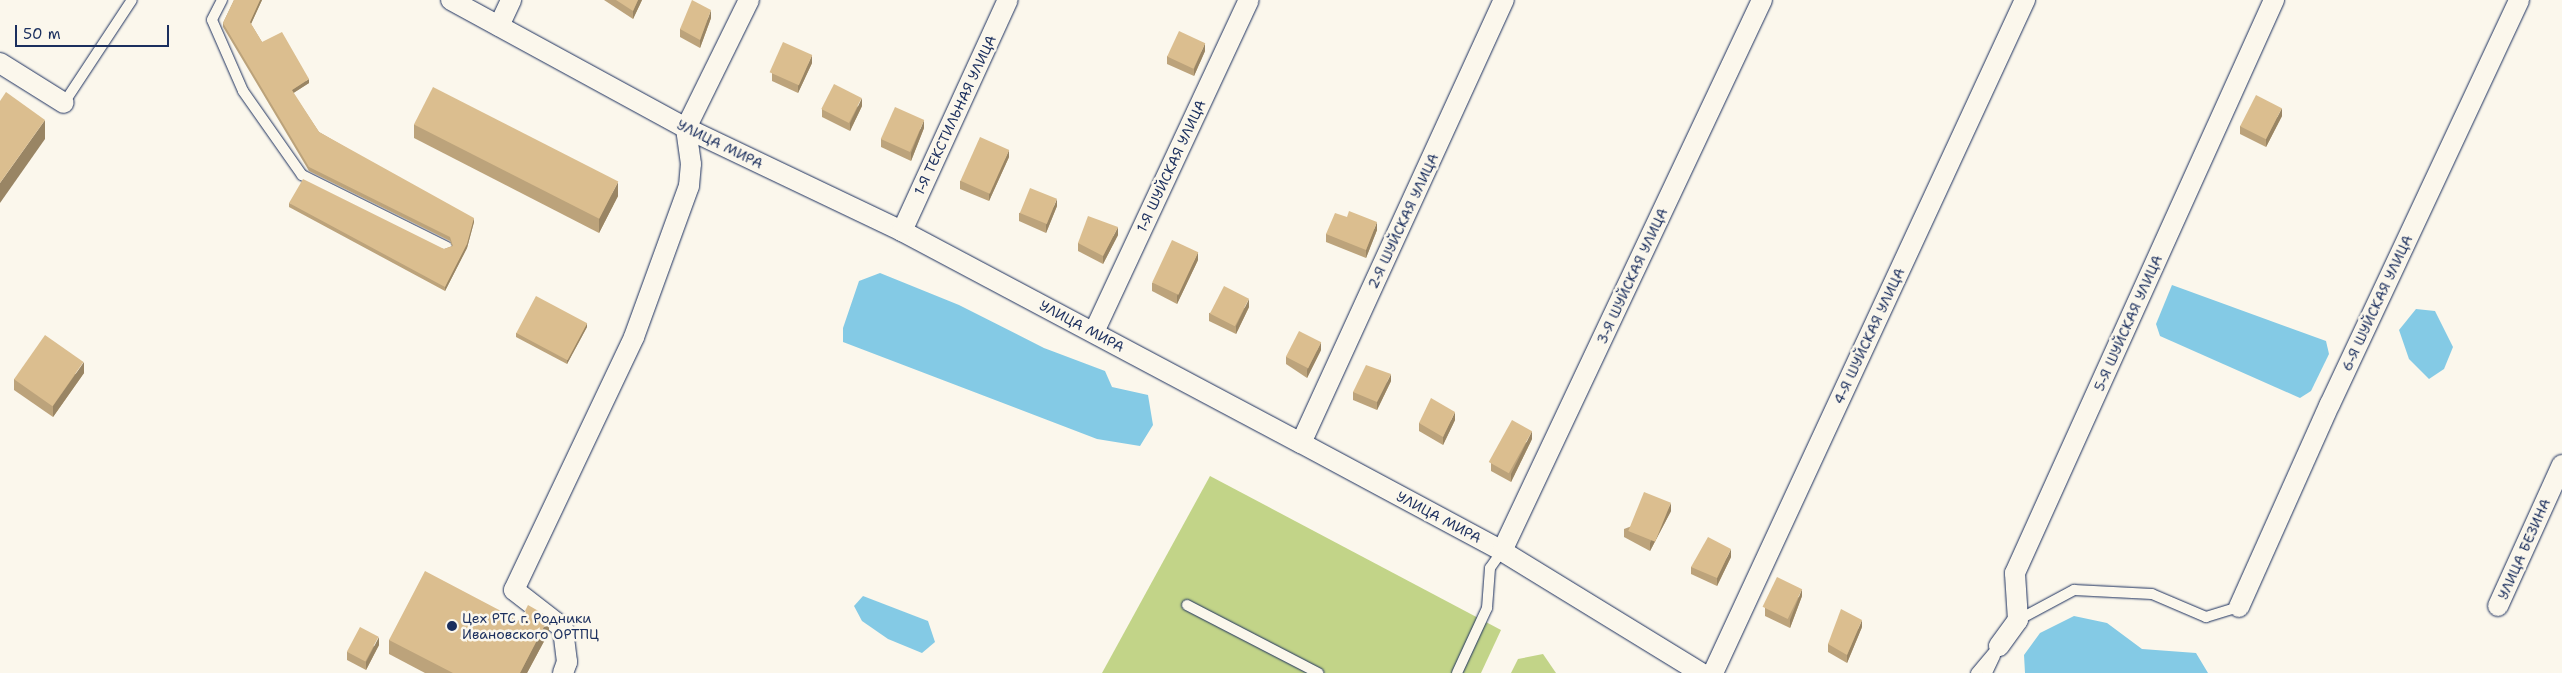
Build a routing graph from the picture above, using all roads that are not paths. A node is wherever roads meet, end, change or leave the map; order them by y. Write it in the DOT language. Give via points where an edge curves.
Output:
graph roads {
  1 [pos="132,0"];
  2 [pos="222,0"];
  3 [pos="451,0"];
  4 [pos="511,0"];
  5 [pos="749,0"];
  6 [pos="1008,0"];
  7 [pos="1249,0"];
  8 [pos="1504,0"];
  9 [pos="1762,0"];
  10 [pos="2025,0"];
  11 [pos="2274,0"];
  12 [pos="2519,0"];
  13 [pos="499,26"];
  14 [pos="0,63"];
  15 [pos="64,103"];
  16 [pos="686,128"];
  17 [pos="902,231"];
  18 [pos="446,247"];
  19 [pos="1094,332"];
  20 [pos="1301,443"];
  21 [pos="2562,464"];
  22 [pos="1502,551"];
  23 [pos="1187,605"];
  24 [pos="2498,606"];
  25 [pos="2240,607"];
  26 [pos="2018,620"];
  27 [pos="1999,646"];
  28 [pos="563,673"];
  29 [pos="1318,673"];
  30 [pos="1457,673"];
  31 [pos="1701,673"];
  32 [pos="1713,673"];
  33 [pos="1976,673"];
  34 [pos="1987,673"];
  1 -- 15 [label="lane"];
  2 -- 18 [label="lane" via="212,20 243,91 302,175"];
  3 -- 13 [label="street, УЛИЦА МИРА"];
  4 -- 13 [label="street"];
  5 -- 16 [label="street"];
  6 -- 17 [label="street, 1-Я ТЕКСТИЛЬНАЯ УЛИЦА"];
  7 -- 19 [label="street, 1-Я ШУЙСКАЯ УЛИЦА"];
  8 -- 20 [label="street, 2-Я ШУЙСКАЯ УЛИЦА"];
  9 -- 22 [label="street, 3-Я ШУЙСКАЯ УЛИЦА"];
  10 -- 32 [label="street, 4-Я ШУЙСКАЯ УЛИЦА"];
  11 -- 26 [label="street, 5-Я ШУЙСКАЯ УЛИЦА" via="2015,573"];
  12 -- 25 [label="street, 6-Я ШУЙСКАЯ УЛИЦА" via="2330,404"];
  13 -- 16 [label="street, УЛИЦА МИРА"];
  14 -- 15 [label="street"];
  16 -- 17 [label="street, УЛИЦА МИРА"];
  16 -- 28 [label="street" via="691,164 689,186 634,337 514,590 563,628 567,662"];
  17 -- 19 [label="street, УЛИЦА МИРА"];
  19 -- 20 [label="street, УЛИЦА МИРА"];
  20 -- 22 [label="street, УЛИЦА МИРА"];
  21 -- 24 [label="street, УЛИЦА БЕЗИНА"];
  22 -- 30 [label="lane" via="1490,568 1487,608"];
  22 -- 31 [label="street, УЛИЦА МИРА"];
  23 -- 29 [label="lane"];
  25 -- 26 [label="lane" via="2206,617 2152,594 2074,590"];
  26 -- 27 [label="street"];
  27 -- 33 [label="lane"];
  27 -- 34 [label="lane"];
}
